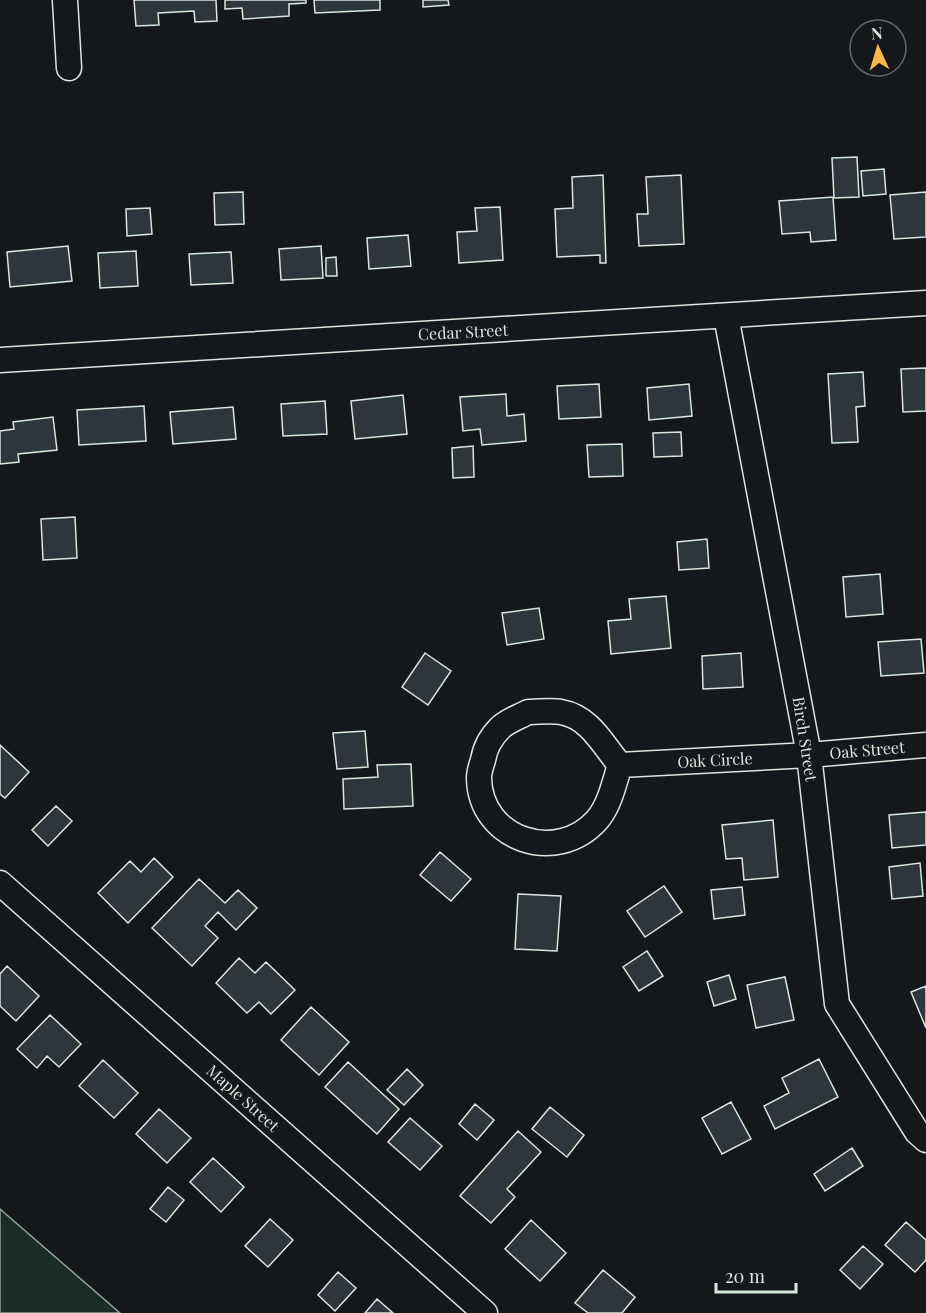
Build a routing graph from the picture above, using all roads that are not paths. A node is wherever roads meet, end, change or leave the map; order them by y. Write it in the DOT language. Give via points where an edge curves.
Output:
graph roads {
  1 [pos="65,0"];
  2 [pos="69,68"];
  3 [pos="926,303"];
  4 [pos="726,316"];
  5 [pos="0,360"];
  6 [pos="926,745"];
  7 [pos="809,755"];
  8 [pos="620,765"];
  9 [pos="0,883"];
  10 [pos="926,1140"];
  11 [pos="485,1313"];
  1 -- 2 [label="street"];
  3 -- 4 [label="street, Cedar Street"];
  4 -- 5 [label="street, Cedar Street"];
  4 -- 7 [label="street, Birch Street"];
  6 -- 7 [label="street, Oak Street"];
  7 -- 8 [label="street, Oak Circle"];
  7 -- 10 [label="street, Birch Street" via="837,1004"];
  8 -- 8 [label="street" via="598,734 580,719 562,712 528,712 495,734 486,747 478,777 490,814 506,831 518,838 554,843 580,834 598,819 608,803"];
  9 -- 11 [label="street, Maple Street"];
}
